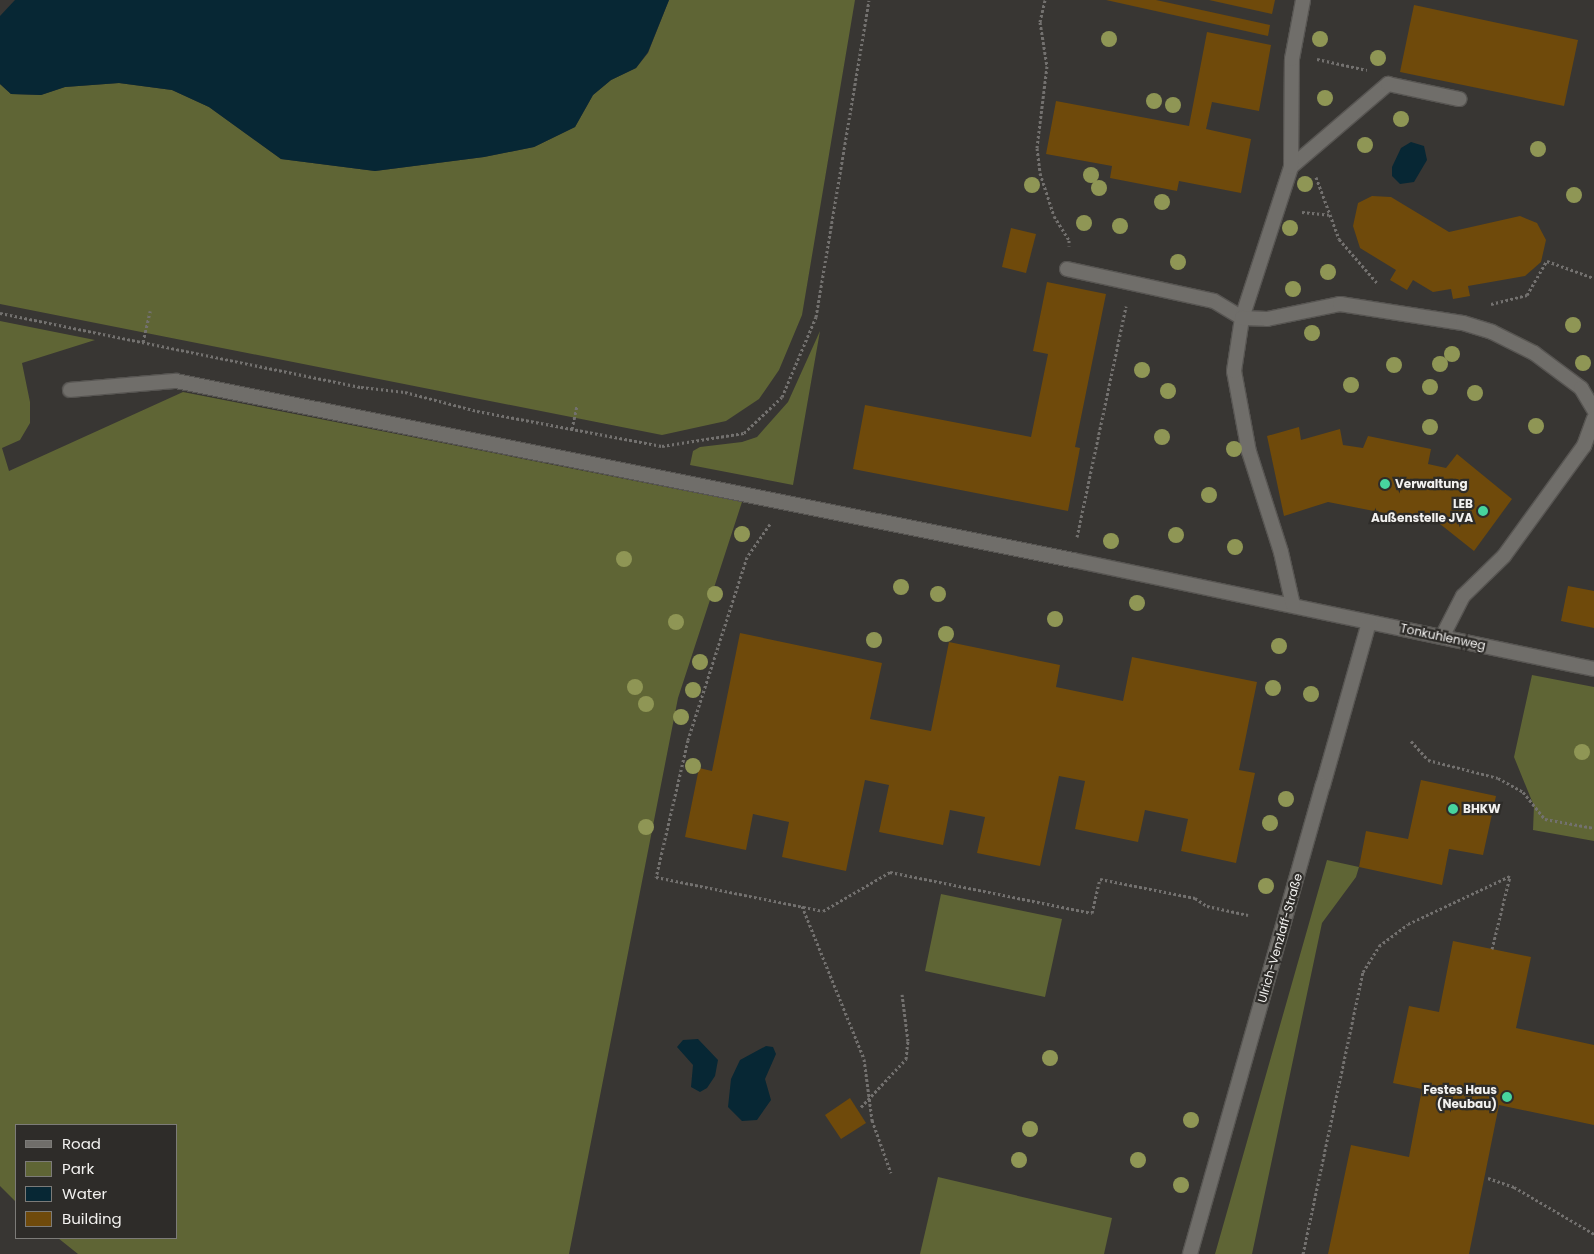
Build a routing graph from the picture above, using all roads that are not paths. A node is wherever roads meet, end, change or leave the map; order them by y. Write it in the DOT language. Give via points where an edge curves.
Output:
graph roads {
  1 [pos="1303,0"];
  2 [pos="1459,99"];
  3 [pos="1291,167"];
  4 [pos="1067,269"];
  5 [pos="1242,318"];
  6 [pos="70,390"];
  7 [pos="1594,410"];
  8 [pos="1594,419"];
  9 [pos="1594,424"];
  10 [pos="1292,605"];
  11 [pos="1369,622"];
  12 [pos="1442,637"];
  13 [pos="1594,670"];
  14 [pos="1190,1254"];
  1 -- 3 [label="street" via="1293,54"];
  2 -- 3 [label="street" via="1388,84"];
  3 -- 5 [label="street"];
  4 -- 5 [label="street" via="1214,301"];
  5 -- 7 [label="street" via="1267,319 1340,304 1463,323 1515,343 1570,379 1581,388"];
  5 -- 10 [label="street" via="1234,371 1249,452 1281,552"];
  6 -- 10 [label="street, Tonkuhlenweg" via="176,380"];
  8 -- 9 [label="street"];
  9 -- 12 [label="street" via="1584,446 1504,556 1462,596"];
  10 -- 11 [label="street, Tonkuhlenweg"];
  11 -- 12 [label="street, Tonkuhlenweg"];
  11 -- 14 [label="street, Ulrich-Venzlaff-Straße"];
  12 -- 13 [label="street, Tonkuhlenweg"];
}
